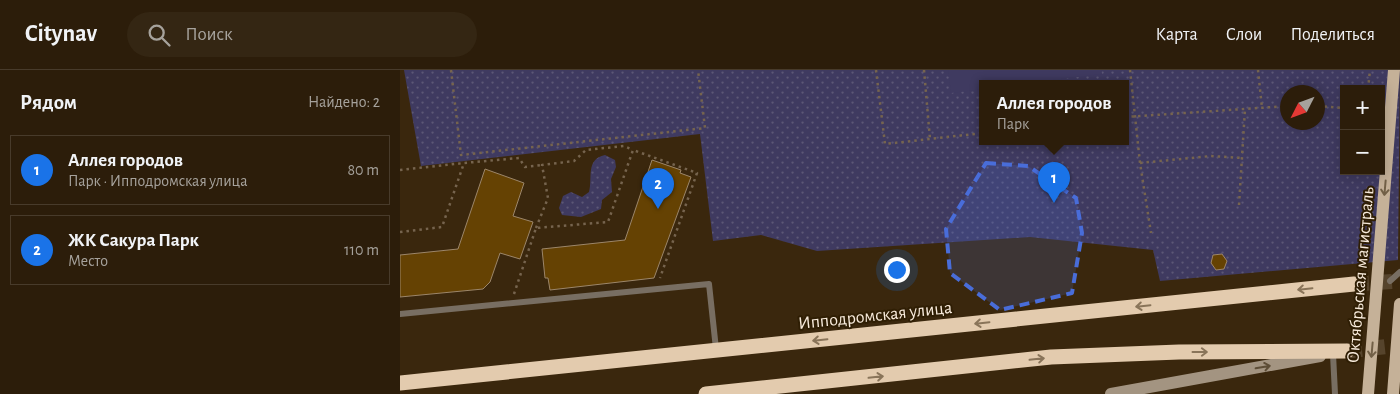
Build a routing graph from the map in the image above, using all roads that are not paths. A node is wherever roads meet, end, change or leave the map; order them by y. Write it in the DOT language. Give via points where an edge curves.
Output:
graph roads {
  1 [pos="1394,70"];
  2 [pos="1400,272"];
  3 [pos="1390,281"];
  4 [pos="1354,284"];
  5 [pos="1400,304"];
  6 [pos="400,314"];
  7 [pos="716,351"];
  8 [pos="1340,353"];
  9 [pos="400,384"];
  10 [pos="706,394"];
  11 [pos="1111,394"];
  12 [pos="1335,394"];
  13 [pos="1368,394"];
  14 [pos="1393,394"];
  1 -- 13 [label="main road, Октябрьская магистраль, one-way, bridge"];
  2 -- 3 [label="lane"];
  4 -- 7 [label="highway, Ипподромская улица, one-way"];
  5 -- 14 [label="main road, bridge"];
  6 -- 7 [label="lane" via="709,284"];
  7 -- 9 [label="highway, Ипподромская улица"];
  10 -- 8 [label="highway, one-way" via="1051,357 1179,352"];
  11 -- 8 [label="street, one-way"];
  8 -- 12 [label="lane"];
}
